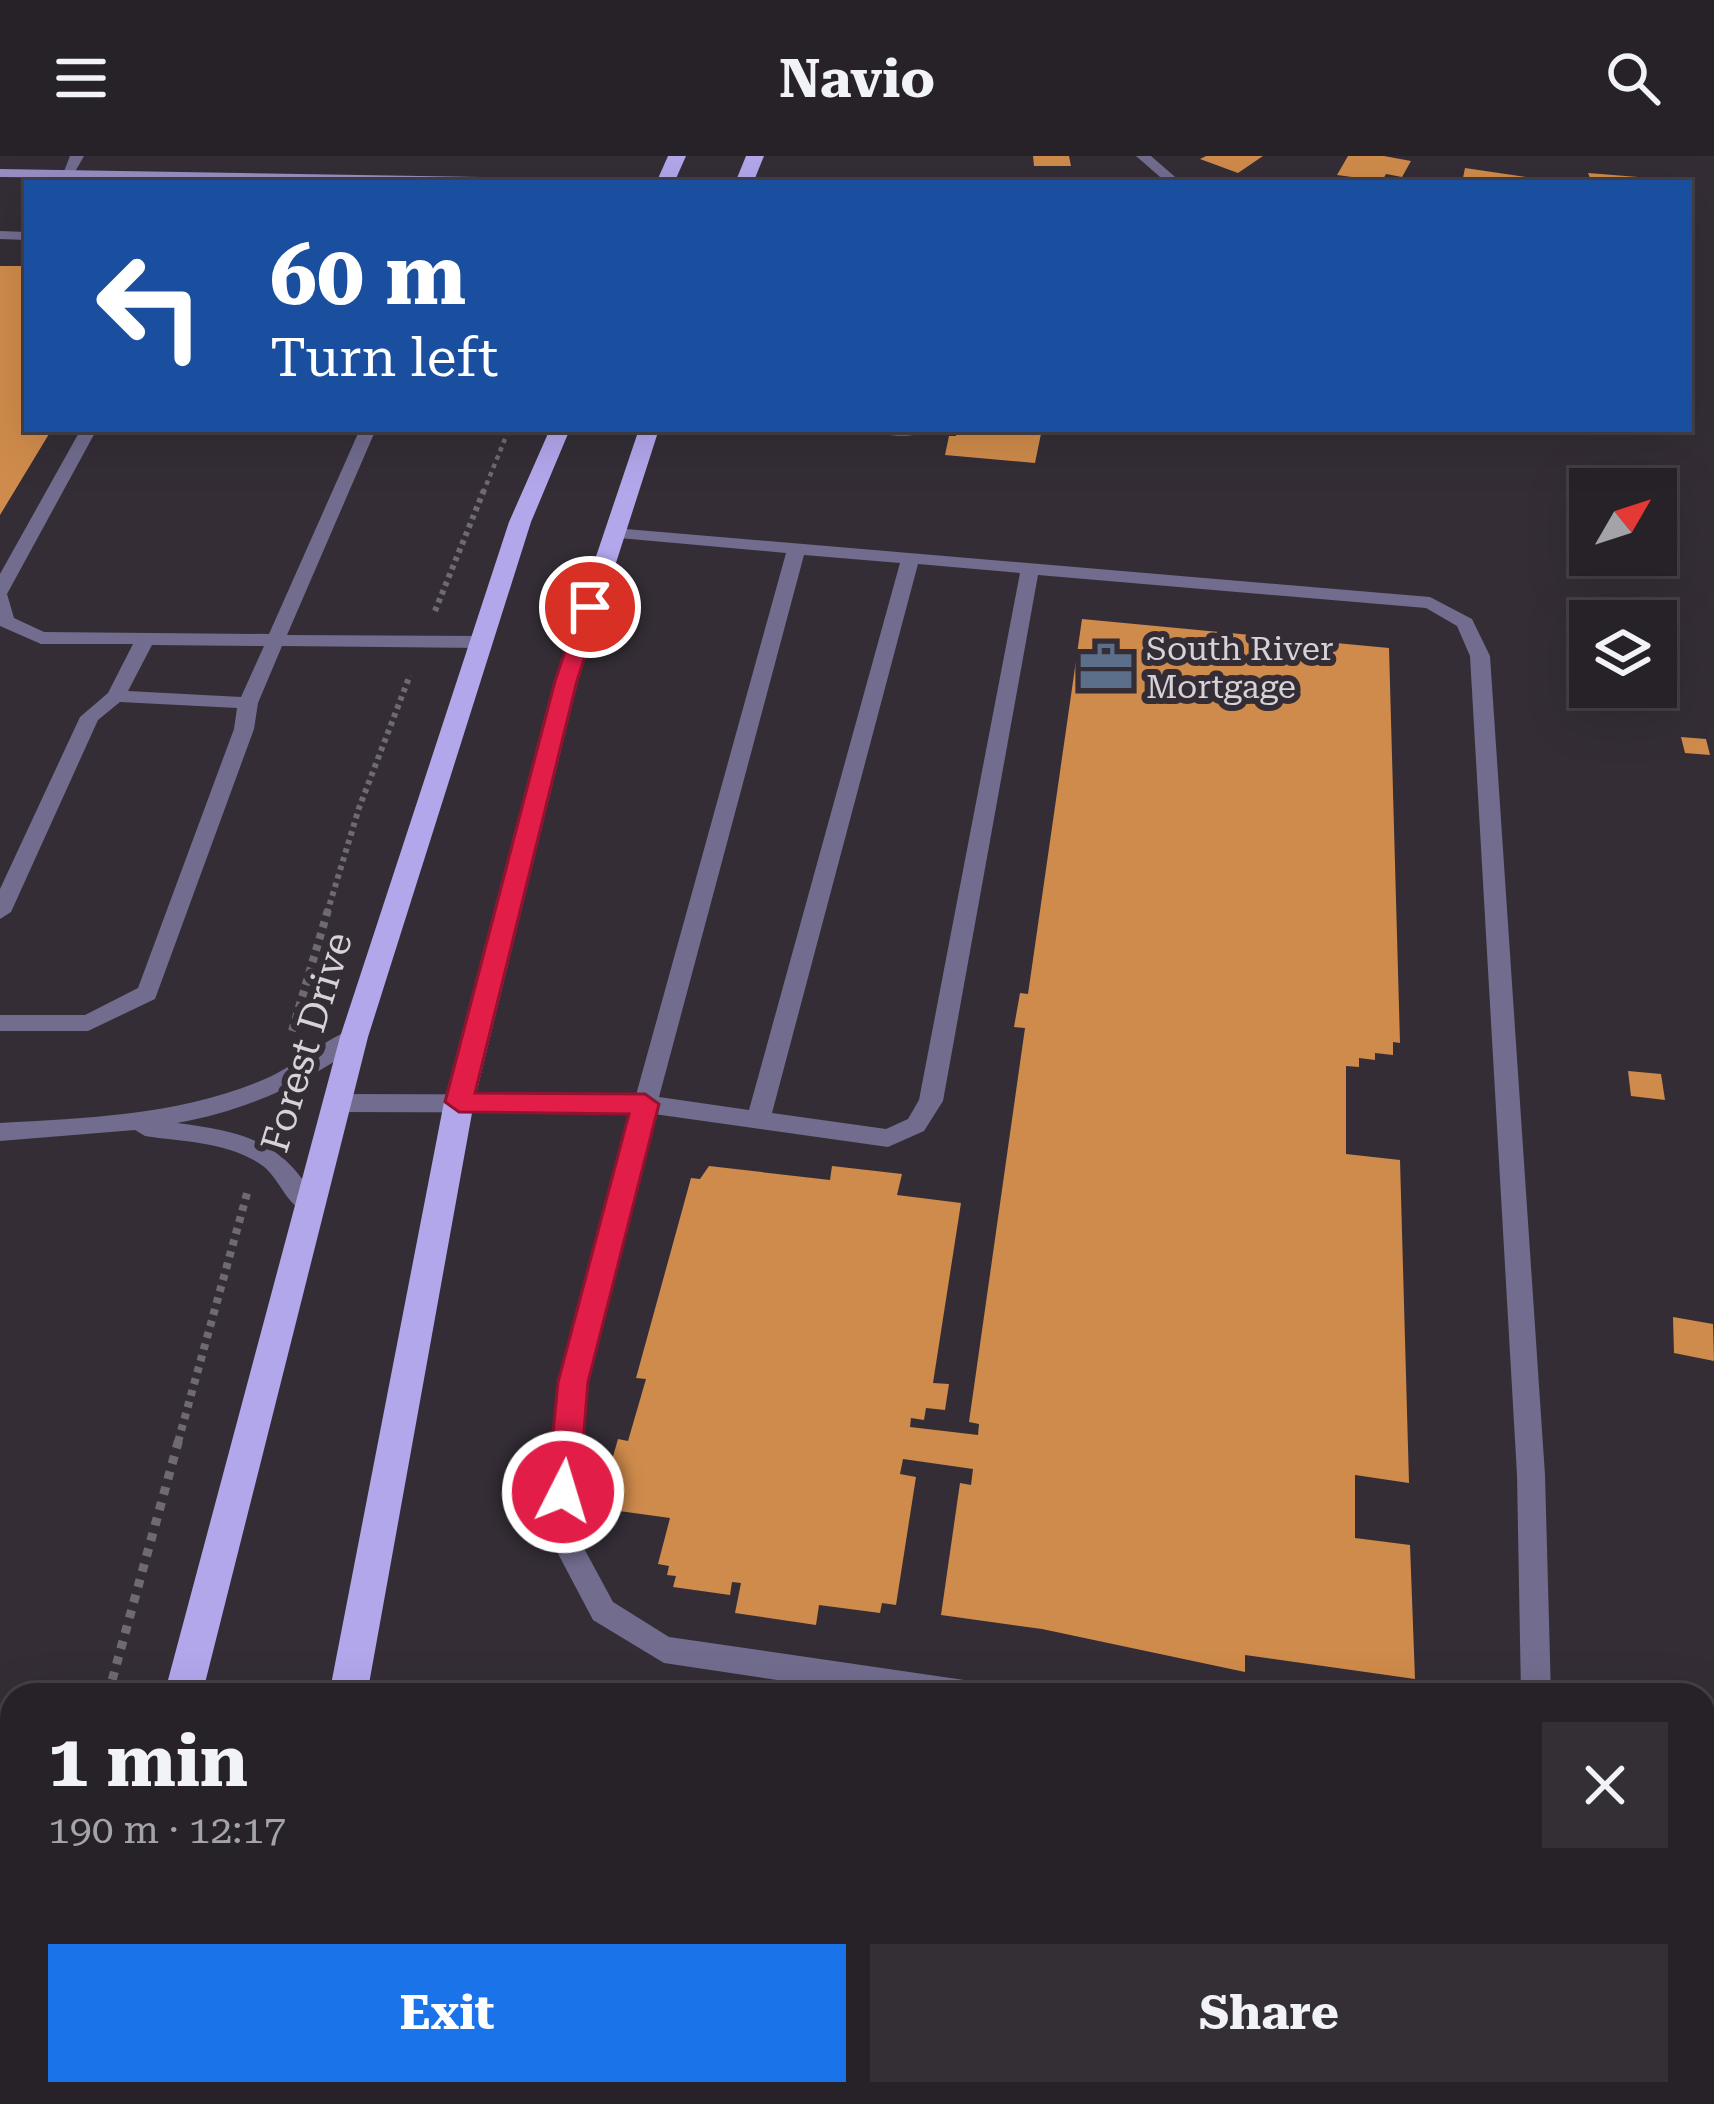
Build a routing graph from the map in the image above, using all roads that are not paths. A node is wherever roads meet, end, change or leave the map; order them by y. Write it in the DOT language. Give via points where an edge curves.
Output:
graph roads {
  1 [pos="77,156"];
  2 [pos="1143,156"];
  3 [pos="0,173"];
  4 [pos="66,176"];
  5 [pos="201,180"];
  6 [pos="1171,180"];
  7 [pos="87,432"];
  8 [pos="367,432"];
  9 [pos="559,432"];
  10 [pos="648,432"];
  11 [pos="614,533"];
  12 [pos="796,547"];
  13 [pos="911,557"];
  14 [pos="1030,567"];
  15 [pos="0,594"];
  16 [pos="145,639"];
  17 [pos="274,640"];
  18 [pos="482,642"];
  19 [pos="116,696"];
  20 [pos="248,703"];
  21 [pos="0,912"];
  22 [pos="0,1023"];
  23 [pos="354,1036"];
  24 [pos="459,1102"];
  25 [pos="335,1103"];
  26 [pos="645,1104"];
  27 [pos="758,1120"];
  28 [pos="136,1126"];
  29 [pos="0,1132"];
  30 [pos="306,1204"];
  31 [pos="186,1683"];
  32 [pos="350,1683"];
  33 [pos="888,1683"];
  34 [pos="1536,1683"];
  1 -- 4 [label="street"];
  2 -- 6 [label="street"];
  3 -- 4 [label="street"];
  4 -- 5 [label="street"];
  7 -- 15 [label="street"];
  8 -- 17 [label="street"];
  9 -- 18 [label="main road, Forest Drive"];
  10 -- 11 [label="main road"];
  11 -- 12 [label="street"];
  11 -- 24 [label="main road" via="566,681"];
  12 -- 13 [label="street"];
  12 -- 26 [label="street"];
  13 -- 14 [label="street"];
  13 -- 27 [label="street"];
  14 -- 27 [label="street" via="931,1101 916,1125 888,1138"];
  14 -- 34 [label="street" via="1430,603 1466,623 1480,656 1531,1475"];
  15 -- 16 [label="street" via="5,621 41,638"];
  16 -- 17 [label="street"];
  16 -- 19 [label="street"];
  17 -- 18 [label="street"];
  17 -- 20 [label="street"];
  18 -- 23 [label="main road, Forest Drive"];
  19 -- 20 [label="street"];
  19 -- 21 [label="street" via="90,717"];
  20 -- 22 [label="street" via="147,992 88,1023"];
  23 -- 25 [label="main road, Forest Drive"];
  23 -- 28 [label="street" via="316,1068 275,1087"];
  24 -- 25 [label="street"];
  24 -- 26 [label="street"];
  24 -- 32 [label="main road"];
  25 -- 30 [label="main road, Forest Drive"];
  26 -- 27 [label="street"];
  26 -- 33 [label="street" via="573,1382 560,1529 603,1611 664,1650"];
  28 -- 29 [label="street"];
  28 -- 30 [label="street" via="259,1148 291,1171"];
  30 -- 31 [label="main road, Forest Drive"];
}
